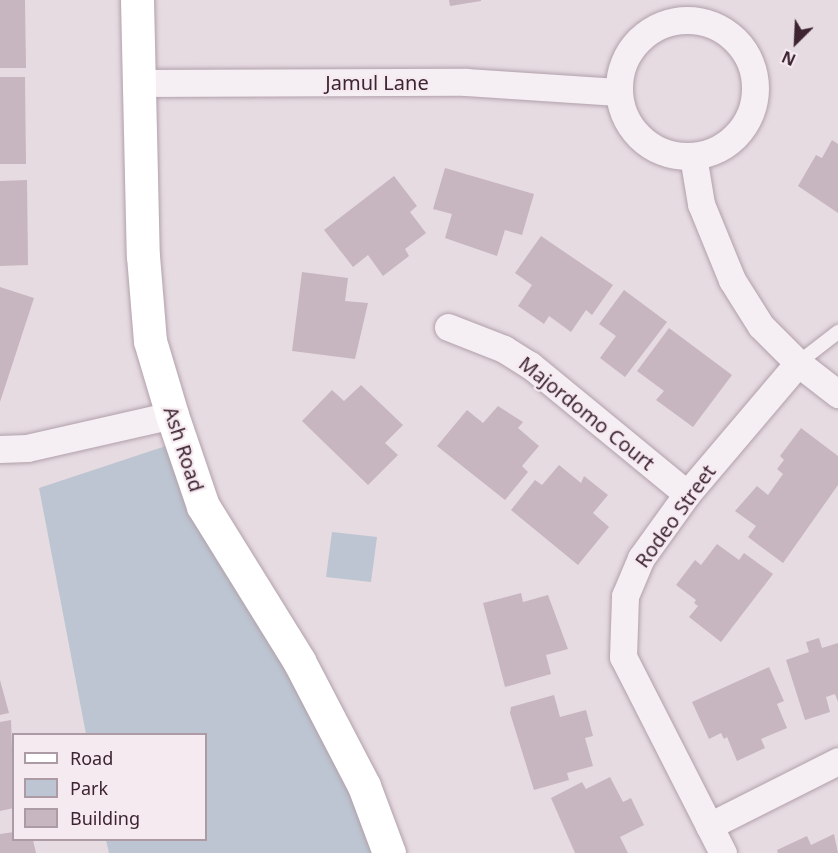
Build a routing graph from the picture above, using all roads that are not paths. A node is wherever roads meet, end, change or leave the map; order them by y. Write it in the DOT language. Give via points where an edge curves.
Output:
graph roads {
  1 [pos="137,0"];
  2 [pos="696,10"];
  3 [pos="136,83"];
  4 [pos="618,92"];
  5 [pos="693,156"];
  6 [pos="448,327"];
  7 [pos="838,332"];
  8 [pos="798,363"];
  9 [pos="838,394"];
  10 [pos="172,415"];
  11 [pos="0,449"];
  12 [pos="687,494"];
  13 [pos="838,761"];
  14 [pos="709,826"];
  15 [pos="389,853"];
  16 [pos="723,853"];
  1 -- 3 [label="main road, Ash Road"];
  2 -- 4 [label="street" via="648,31 631,47 620,69"];
  2 -- 5 [label="street" via="734,38 747,56 754,88 747,120 734,138 715,150"];
  3 -- 4 [label="street, Jamul Lane" via="466,82"];
  3 -- 10 [label="main road, Ash Road" via="150,341"];
  4 -- 5 [label="street" via="623,114 635,132 652,146 672,154"];
  5 -- 8 [label="street" via="701,204 732,280 760,326"];
  6 -- 12 [label="street, Majordomo Court" via="504,349 531,365"];
  7 -- 8 [label="lane"];
  8 -- 9 [label="street"];
  8 -- 12 [label="street, Rodeo Street"];
  10 -- 11 [label="street" via="27,448"];
  10 -- 15 [label="main road, Ash Road" via="202,506 299,661 364,786"];
  12 -- 14 [label="street, Rodeo Street" via="641,558 625,596 623,657"];
  13 -- 14 [label="street"];
  14 -- 16 [label="street, Rodeo Street"];
}
